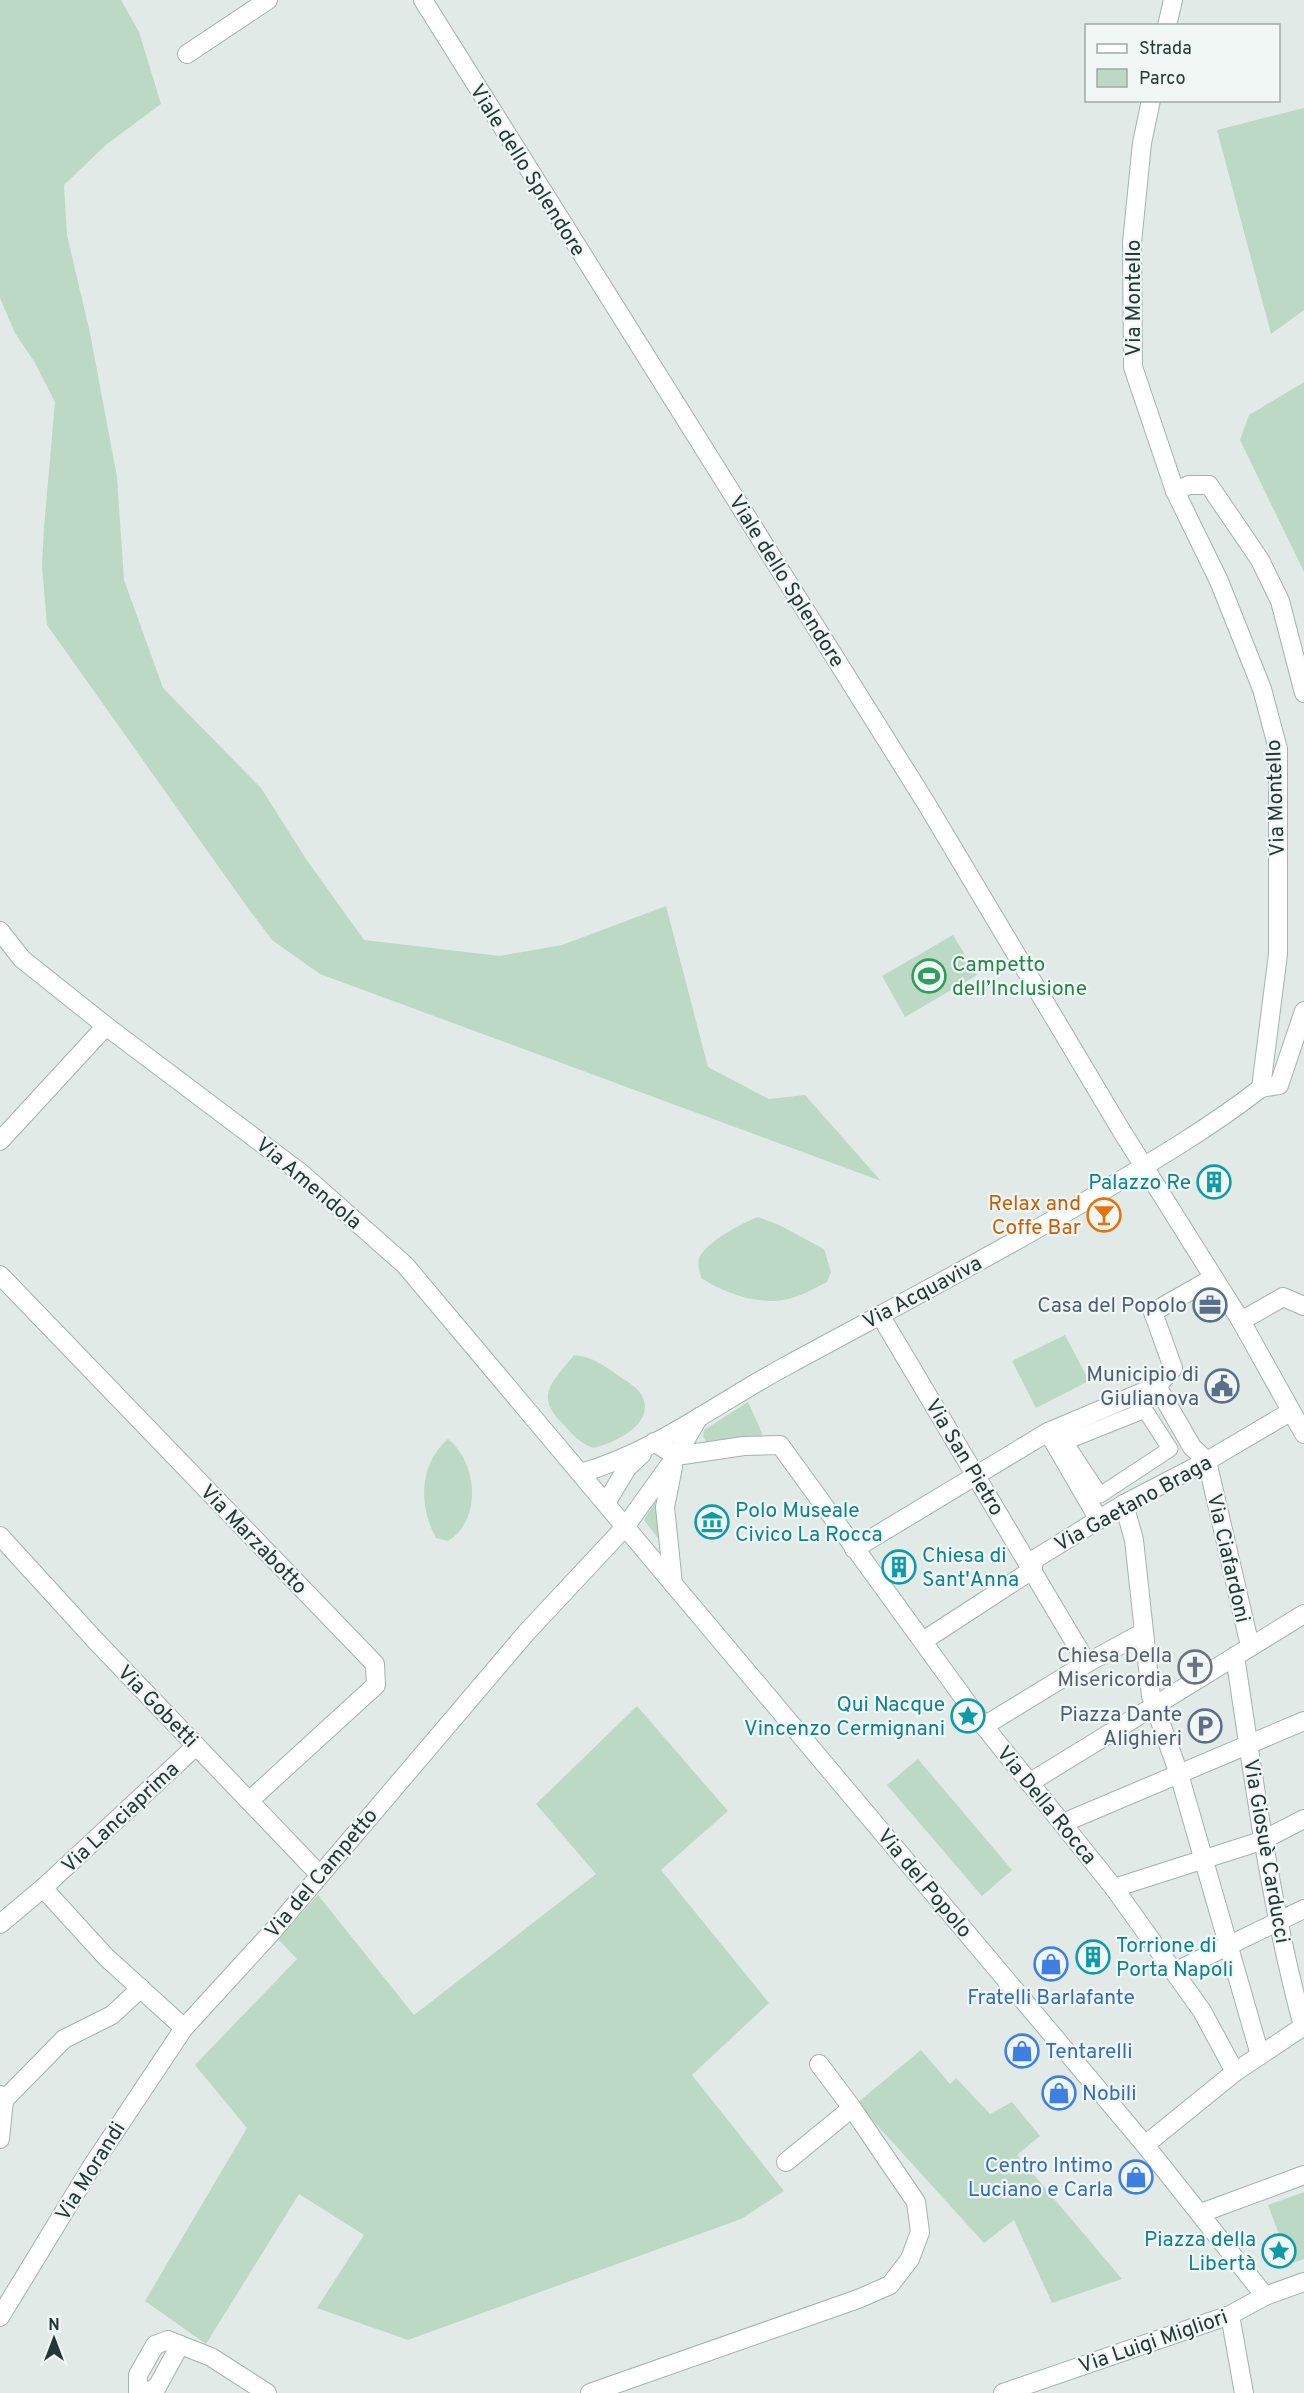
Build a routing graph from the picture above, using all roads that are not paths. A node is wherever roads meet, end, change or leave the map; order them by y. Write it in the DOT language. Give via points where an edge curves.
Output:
graph roads {
  1 [pos="268,0"];
  2 [pos="423,0"];
  3 [pos="1173,0"];
  4 [pos="1167,24"];
  5 [pos="188,54"];
  6 [pos="1151,102"];
  7 [pos="1175,490"];
  8 [pos="1304,693"];
  9 [pos="0,931"];
  10 [pos="1304,1011"];
  11 [pos="106,1026"];
  12 [pos="1260,1088"];
  13 [pos="0,1141"];
  14 [pos="1144,1167"];
  15 [pos="0,1275"];
  16 [pos="1213,1278"];
  17 [pos="1304,1306"];
  18 [pos="880,1315"];
  19 [pos="1240,1321"];
  20 [pos="1157,1386"];
  21 [pos="1290,1412"];
  22 [pos="699,1415"];
  23 [pos="1047,1432"];
  24 [pos="1304,1434"];
  25 [pos="654,1442"];
  26 [pos="1065,1442"];
  27 [pos="676,1456"];
  28 [pos="1207,1461"];
  29 [pos="581,1473"];
  30 [pos="976,1475"];
  31 [pos="606,1503"];
  32 [pos="1124,1504"];
  33 [pos="1100,1520"];
  34 [pos="626,1527"];
  35 [pos="0,1536"];
  36 [pos="854,1549"];
  37 [pos="1032,1570"];
  38 [pos="674,1584"];
  39 [pos="1303,1618"];
  40 [pos="1144,1632"];
  41 [pos="923,1641"];
  42 [pos="1243,1651"];
  43 [pos="1087,1663"];
  44 [pos="1155,1706"];
  45 [pos="1304,1721"];
  46 [pos="984,1726"];
  47 [pos="1248,1745"];
  48 [pos="196,1746"];
  49 [pos="1179,1774"];
  50 [pos="1029,1783"];
  51 [pos="249,1801"];
  52 [pos="1304,1819"];
  53 [pos="1063,1823"];
  54 [pos="1261,1841"];
  55 [pos="1203,1860"];
  56 [pos="319,1874"];
  57 [pos="43,1888"];
  58 [pos="1114,1888"];
  59 [pos="1304,1909"];
  60 [pos="1279,1923"];
  61 [pos="0,1924"];
  62 [pos="1227,1948"];
  63 [pos="1174,1972"];
  64 [pos="141,1988"];
  65 [pos="1304,2026"];
  66 [pos="184,2028"];
  67 [pos="1260,2055"];
  68 [pos="819,2064"];
  69 [pos="1235,2072"];
  70 [pos="2,2098"];
  71 [pos="852,2108"];
  72 [pos="0,2139"];
  73 [pos="1145,2145"];
  74 [pos="786,2162"];
  75 [pos="1304,2175"];
  76 [pos="1201,2213"];
  77 [pos="1304,2282"];
  78 [pos="1265,2296"];
  79 [pos="1230,2315"];
  80 [pos="0,2317"];
  81 [pos="180,2345"];
  82 [pos="138,2393"];
  83 [pos="145,2393"];
  84 [pos="267,2393"];
  85 [pos="590,2393"];
  86 [pos="1003,2393"];
  87 [pos="1244,2393"];
  1 -- 5 [label="street"];
  2 -- 14 [label="street, Viale dello Splendore" via="920,793"];
  3 -- 4 [label="street"];
  6 -- 7 [label="street, Via Montello" via="1142,143 1132,243 1133,367"];
  7 -- 8 [label="street" via="1209,485 1260,560 1281,601"];
  7 -- 12 [label="street, Via Montello" via="1219,581 1262,688 1278,749 1278,954"];
  9 -- 11 [label="street, Via Amendola" via="22,958"];
  10 -- 12 [label="street" via="1278,1085"];
  11 -- 13 [label="street"];
  11 -- 29 [label="street, Via Amendola" via="301,1173 405,1265"];
  12 -- 14 [label="street"];
  14 -- 16 [label="street, Viale dello Splendore"];
  14 -- 18 [label="street, Via Acquaviva"];
  15 -- 51 [label="street, Via Marzabotto" via="375,1664 376,1685"];
  16 -- 19 [label="street, Viale dello Splendore"];
  16 -- 20 [label="street" via="1154,1311 1173,1368"];
  17 -- 19 [label="street" via="1283,1297"];
  18 -- 22 [label="street, Via Acquaviva"];
  18 -- 30 [label="street, Via San Pietro"];
  19 -- 21 [label="street, Viale dello Splendore"];
  20 -- 23 [label="street"];
  20 -- 28 [label="street, Via Ciafardoni" via="1192,1447"];
  21 -- 24 [label="street, Viale dello Splendore"];
  21 -- 28 [label="street, Via Gaetano Braga"];
  22 -- 25 [label="street, Via Acquaviva"];
  22 -- 27 [label="street"];
  23 -- 30 [label="street"];
  23 -- 33 [label="street"];
  25 -- 27 [label="street"];
  25 -- 29 [label="street, Via Acquaviva" via="604,1467"];
  25 -- 31 [label="street, Via Acquaviva" via="627,1468"];
  26 -- 26 [label="street" via="1100,1495 1170,1449 1145,1410"];
  27 -- 34 [label="street"];
  27 -- 36 [label="street, Via Della Rocca" via="780,1445"];
  27 -- 38 [label="street" via="665,1507"];
  28 -- 32 [label="street, Via Gaetano Braga"];
  28 -- 42 [label="street, Via Ciafardoni"];
  29 -- 31 [label="street, Via del Popolo"];
  30 -- 36 [label="street"];
  30 -- 37 [label="street, Via San Pietro"];
  31 -- 34 [label="street, Via del Popolo"];
  32 -- 33 [label="street, Via Gaetano Braga"];
  32 -- 40 [label="street" via="1134,1540"];
  33 -- 37 [label="street, Via Gaetano Braga" via="1035,1559"];
  34 -- 38 [label="street, Via del Popolo"];
  34 -- 56 [label="street, Via del Campetto" via="526,1633"];
  35 -- 48 [label="street, Via Gobetti"];
  36 -- 41 [label="street, Via Della Rocca"];
  37 -- 41 [label="street, Via Gaetano Braga"];
  37 -- 43 [label="street, Via San Pietro"];
  38 -- 73 [label="street, Via del Popolo"];
  39 -- 42 [label="street"];
  40 -- 43 [label="street"];
  40 -- 44 [label="street"];
  41 -- 46 [label="street, Via Della Rocca"];
  42 -- 44 [label="street"];
  42 -- 47 [label="street"];
  43 -- 46 [label="street"];
  44 -- 49 [label="street"];
  44 -- 50 [label="street"];
  45 -- 47 [label="street"];
  46 -- 50 [label="street, Via Della Rocca"];
  47 -- 49 [label="street"];
  47 -- 54 [label="street, Via Giosuè Carducci"];
  48 -- 51 [label="street, Via Gobetti"];
  48 -- 57 [label="street, Via Lanciaprima"];
  49 -- 53 [label="street"];
  49 -- 55 [label="street"];
  50 -- 53 [label="street, Via Della Rocca"];
  51 -- 56 [label="street, Via Gobetti"];
  52 -- 54 [label="street"];
  53 -- 58 [label="street, Via Della Rocca"];
  54 -- 55 [label="street"];
  54 -- 60 [label="street, Via Giosuè Carducci"];
  55 -- 58 [label="street"];
  55 -- 62 [label="street"];
  56 -- 66 [label="street, Via del Campetto"];
  57 -- 61 [label="street"];
  57 -- 64 [label="street" via="106,1957"];
  58 -- 63 [label="street, Via Della Rocca"];
  59 -- 60 [label="street"];
  60 -- 62 [label="street"];
  60 -- 65 [label="street, Via Giosuè Carducci"];
  62 -- 63 [label="street"];
  62 -- 67 [label="street"];
  63 -- 69 [label="street, Via Della Rocca" via="1202,2011"];
  64 -- 66 [label="street"];
  64 -- 70 [label="street" via="112,2015 64,2039"];
  65 -- 67 [label="street"];
  66 -- 80 [label="street, Via Morandi" via="92,2166"];
  67 -- 69 [label="street"];
  68 -- 71 [label="street"];
  69 -- 73 [label="street"];
  70 -- 72 [label="street"];
  71 -- 74 [label="street"];
  71 -- 85 [label="street" via="916,2202 920,2232 910,2259 890,2285"];
  73 -- 76 [label="street, Via del Popolo"];
  75 -- 76 [label="street"];
  76 -- 78 [label="street, Via del Popolo"];
  77 -- 78 [label="street"];
  78 -- 79 [label="street, Via Luigi Migliori"];
  79 -- 86 [label="street, Via Luigi Migliori"];
  79 -- 87 [label="street"];
  81 -- 82 [label="street" via="168,2340 155,2345 138,2375"];
  81 -- 83 [label="street" via="157,2387"];
  81 -- 84 [label="street" via="211,2357"];
}
